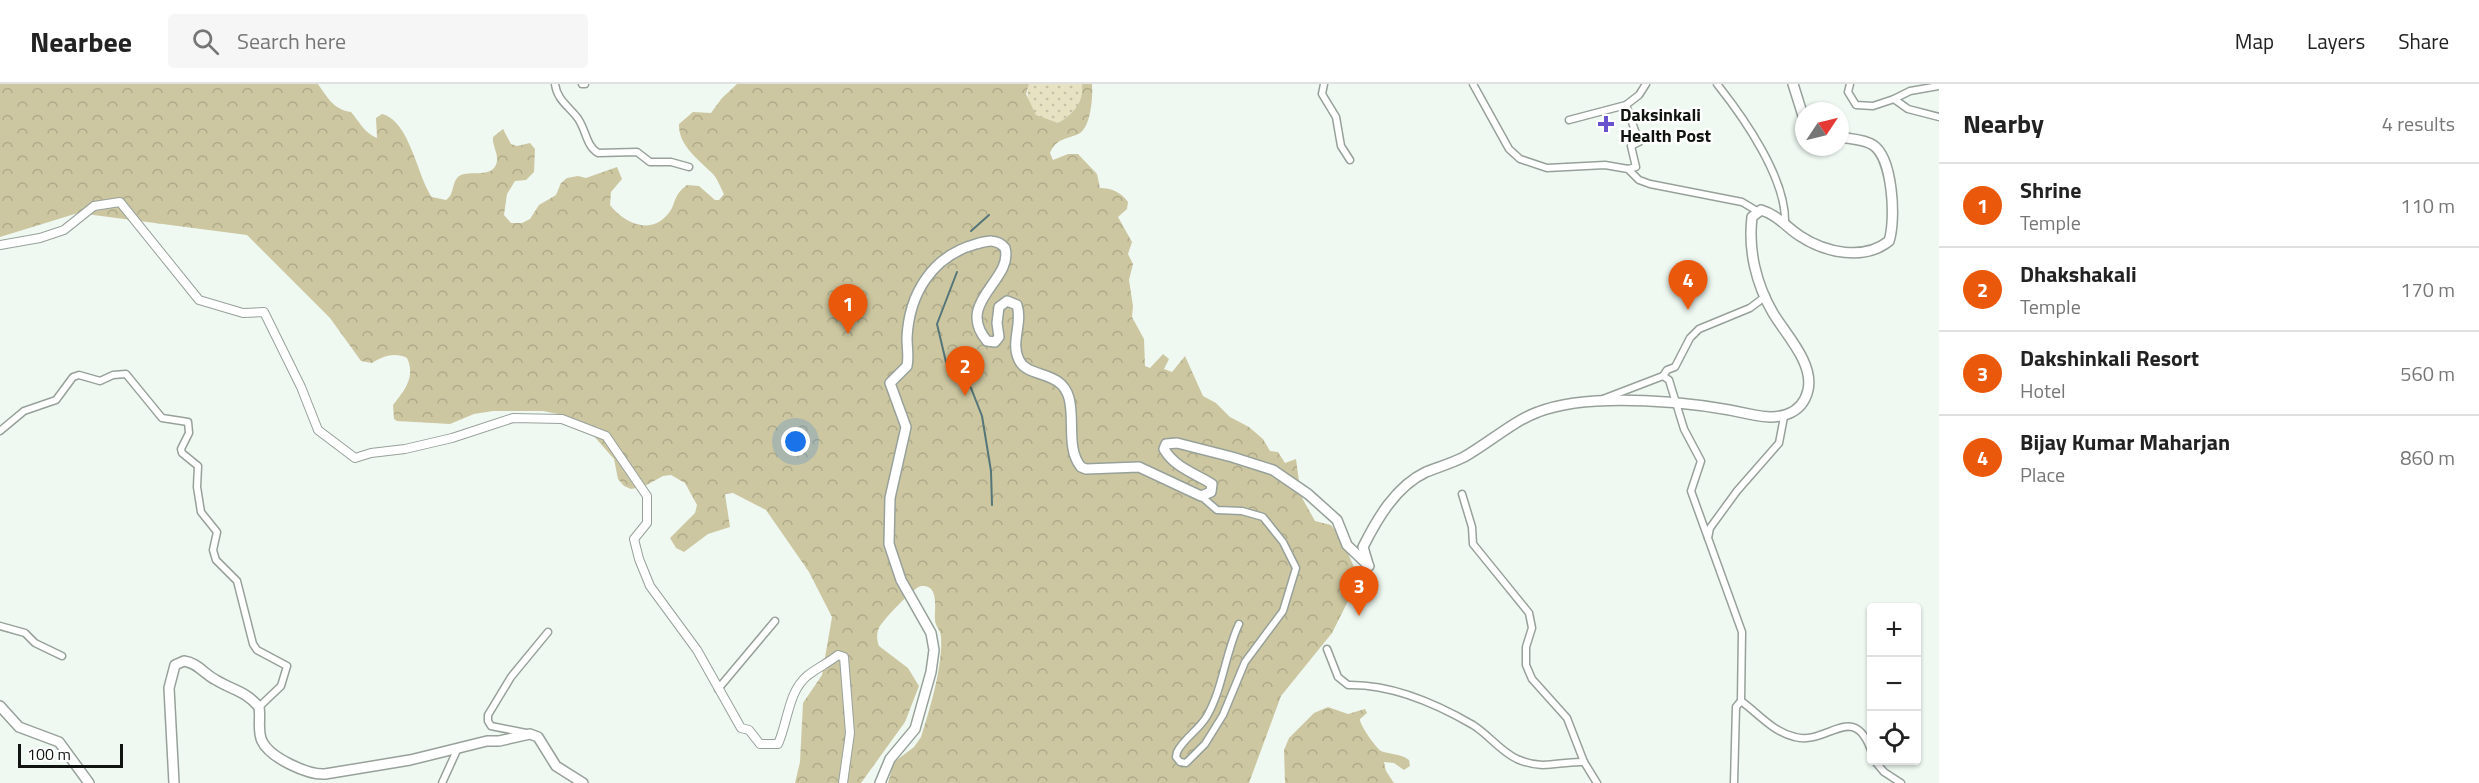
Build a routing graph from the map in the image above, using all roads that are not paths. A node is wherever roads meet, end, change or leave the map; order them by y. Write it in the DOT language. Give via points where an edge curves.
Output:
graph roads {
  1 [pos="555,84"];
  2 [pos="1324,84"];
  3 [pos="1473,84"];
  4 [pos="1646,84"];
  5 [pos="1717,84"];
  6 [pos="1793,84"];
  7 [pos="1850,84"];
  8 [pos="1939,86"];
  9 [pos="1894,99"];
  10 [pos="1799,102"];
  11 [pos="1626,105"];
  12 [pos="1939,117"];
  13 [pos="1569,120"];
  14 [pos="1849,139"];
  15 [pos="1350,160"];
  16 [pos="689,167"];
  17 [pos="1628,169"];
  18 [pos="1757,211"];
  19 [pos="1785,222"];
  20 [pos="0,245"];
  21 [pos="1766,296"];
  22 [pos="1663,375"];
  23 [pos="1596,402"];
  24 [pos="1674,402"];
  25 [pos="1784,417"];
  26 [pos="0,431"];
  27 [pos="1462,494"];
  28 [pos="1201,496"];
  29 [pos="1708,538"];
  30 [pos="775,621"];
  31 [pos="1239,624"];
  32 [pos="0,626"];
  33 [pos="548,633"];
  34 [pos="1327,649"];
  35 [pos="62,656"];
  36 [pos="718,689"];
  37 [pos="1741,701"];
  38 [pos="0,706"];
  39 [pos="259,707"];
  40 [pos="530,734"];
  41 [pos="1867,739"];
  42 [pos="459,747"];
  43 [pos="1584,762"];
  44 [pos="1878,765"];
  45 [pos="89,783"];
  46 [pos="174,783"];
  47 [pos="442,783"];
  48 [pos="583,783"];
  49 [pos="843,783"];
  50 [pos="880,783"];
  51 [pos="1597,783"];
  52 [pos="1734,783"];
  53 [pos="1901,783"];
  1 -- 16 [label="street" via="563,103 576,115 598,153 637,153 650,162"];
  2 -- 15 [label="street" via="1322,94 1336,117 1341,146"];
  3 -- 17 [label="street" via="1509,150 1520,159 1547,168 1605,165"];
  4 -- 11 [label="street"];
  5 -- 19 [label="street" via="1774,175 1782,196"];
  6 -- 10 [label="main road"];
  7 -- 9 [label="street" via="1848,92 1856,105 1873,106"];
  8 -- 9 [label="street" via="1910,91"];
  9 -- 12 [label="street" via="1908,109"];
  11 -- 13 [label="street"];
  11 -- 17 [label="street" via="1640,142 1631,147 1636,166"];
  14 -- 19 [label="main road" via="1873,145 1887,168 1893,224 1889,240 1869,252 1846,253 1812,243"];
  17 -- 18 [label="street" via="1650,184 1743,202"];
  18 -- 19 [label="main road"];
  18 -- 21 [label="main road" via="1752,218 1751,257"];
  20 -- 36 [label="street" via="64,230 94,206 120,202 199,300 243,313 264,312 318,430 355,458 452,438 513,418 562,419 606,436 647,496 647,523 634,539 650,586 697,650"];
  21 -- 22 [label="street" via="1750,308 1699,329 1675,367"];
  21 -- 25 [label="main road" via="1810,378 1804,400"];
  22 -- 23 [label="street"];
  22 -- 24 [label="street" via="1669,380"];
  23 -- 24 [label="main road"];
  23 -- 28 [label="main road" via="1538,412 1463,458 1412,481 1378,517 1363,547 1369,566 1347,545 1337,520 1276,472 1232,457 1166,444 1164,449 1169,456 1195,477 1212,484 1211,492"];
  24 -- 25 [label="main road"];
  24 -- 29 [label="street" via="1701,461 1690,491"];
  25 -- 29 [label="street" via="1779,443 1737,491 1710,528"];
  26 -- 39 [label="street" via="24,411 56,400 73,377 79,375 100,381 126,374 162,418 188,422 189,433 182,453 198,466 198,502 217,532 213,550 216,560 237,581 257,650 287,666 281,686"];
  27 -- 43 [label="street" via="1473,544 1529,613 1532,628 1526,665 1532,679 1567,718"];
  28 -- 31 [label="street" via="1217,510 1263,517 1283,542 1296,568 1283,611 1245,662 1223,715 1205,744 1186,762 1180,762 1177,752 1207,717"];
  28 -- 50 [label="main road" via="1139,467 1086,469 1079,464 1073,450 1071,404 1064,387 1019,360 1015,342 1017,305 1007,301 999,307 999,337 995,342 987,342 980,330 980,303 1006,260 1002,245 991,241 972,245 936,265 926,275 911,314 907,366 890,383 906,427 890,498 888,531 901,580 931,633 933,663 915,729 890,759"];
  29 -- 37 [label="street" via="1742,632"];
  30 -- 36 [label="street"];
  32 -- 35 [label="street" via="24,633 35,644"];
  33 -- 40 [label="street" via="511,677 488,715 491,726"];
  34 -- 43 [label="street" via="1338,677 1348,686 1367,685 1429,703 1474,726 1517,758 1552,767"];
  36 -- 49 [label="street" via="741,728 749,730 760,744 778,744 794,693 806,677 838,655 844,657 850,734"];
  37 -- 41 [label="street" via="1778,732 1797,738 1810,740 1839,726 1854,727"];
  37 -- 52 [label="street" via="1736,707"];
  38 -- 45 [label="main road" via="19,727 59,742"];
  39 -- 42 [label="main road" via="261,738 269,750 321,775"];
  39 -- 46 [label="main road" via="243,692 214,680 190,662 175,665 169,688"];
  40 -- 42 [label="main road"];
  40 -- 48 [label="main road" via="538,737 556,766"];
  42 -- 47 [label="street"];
  43 -- 51 [label="street"];
  44 -- 53 [label="street"];
}
